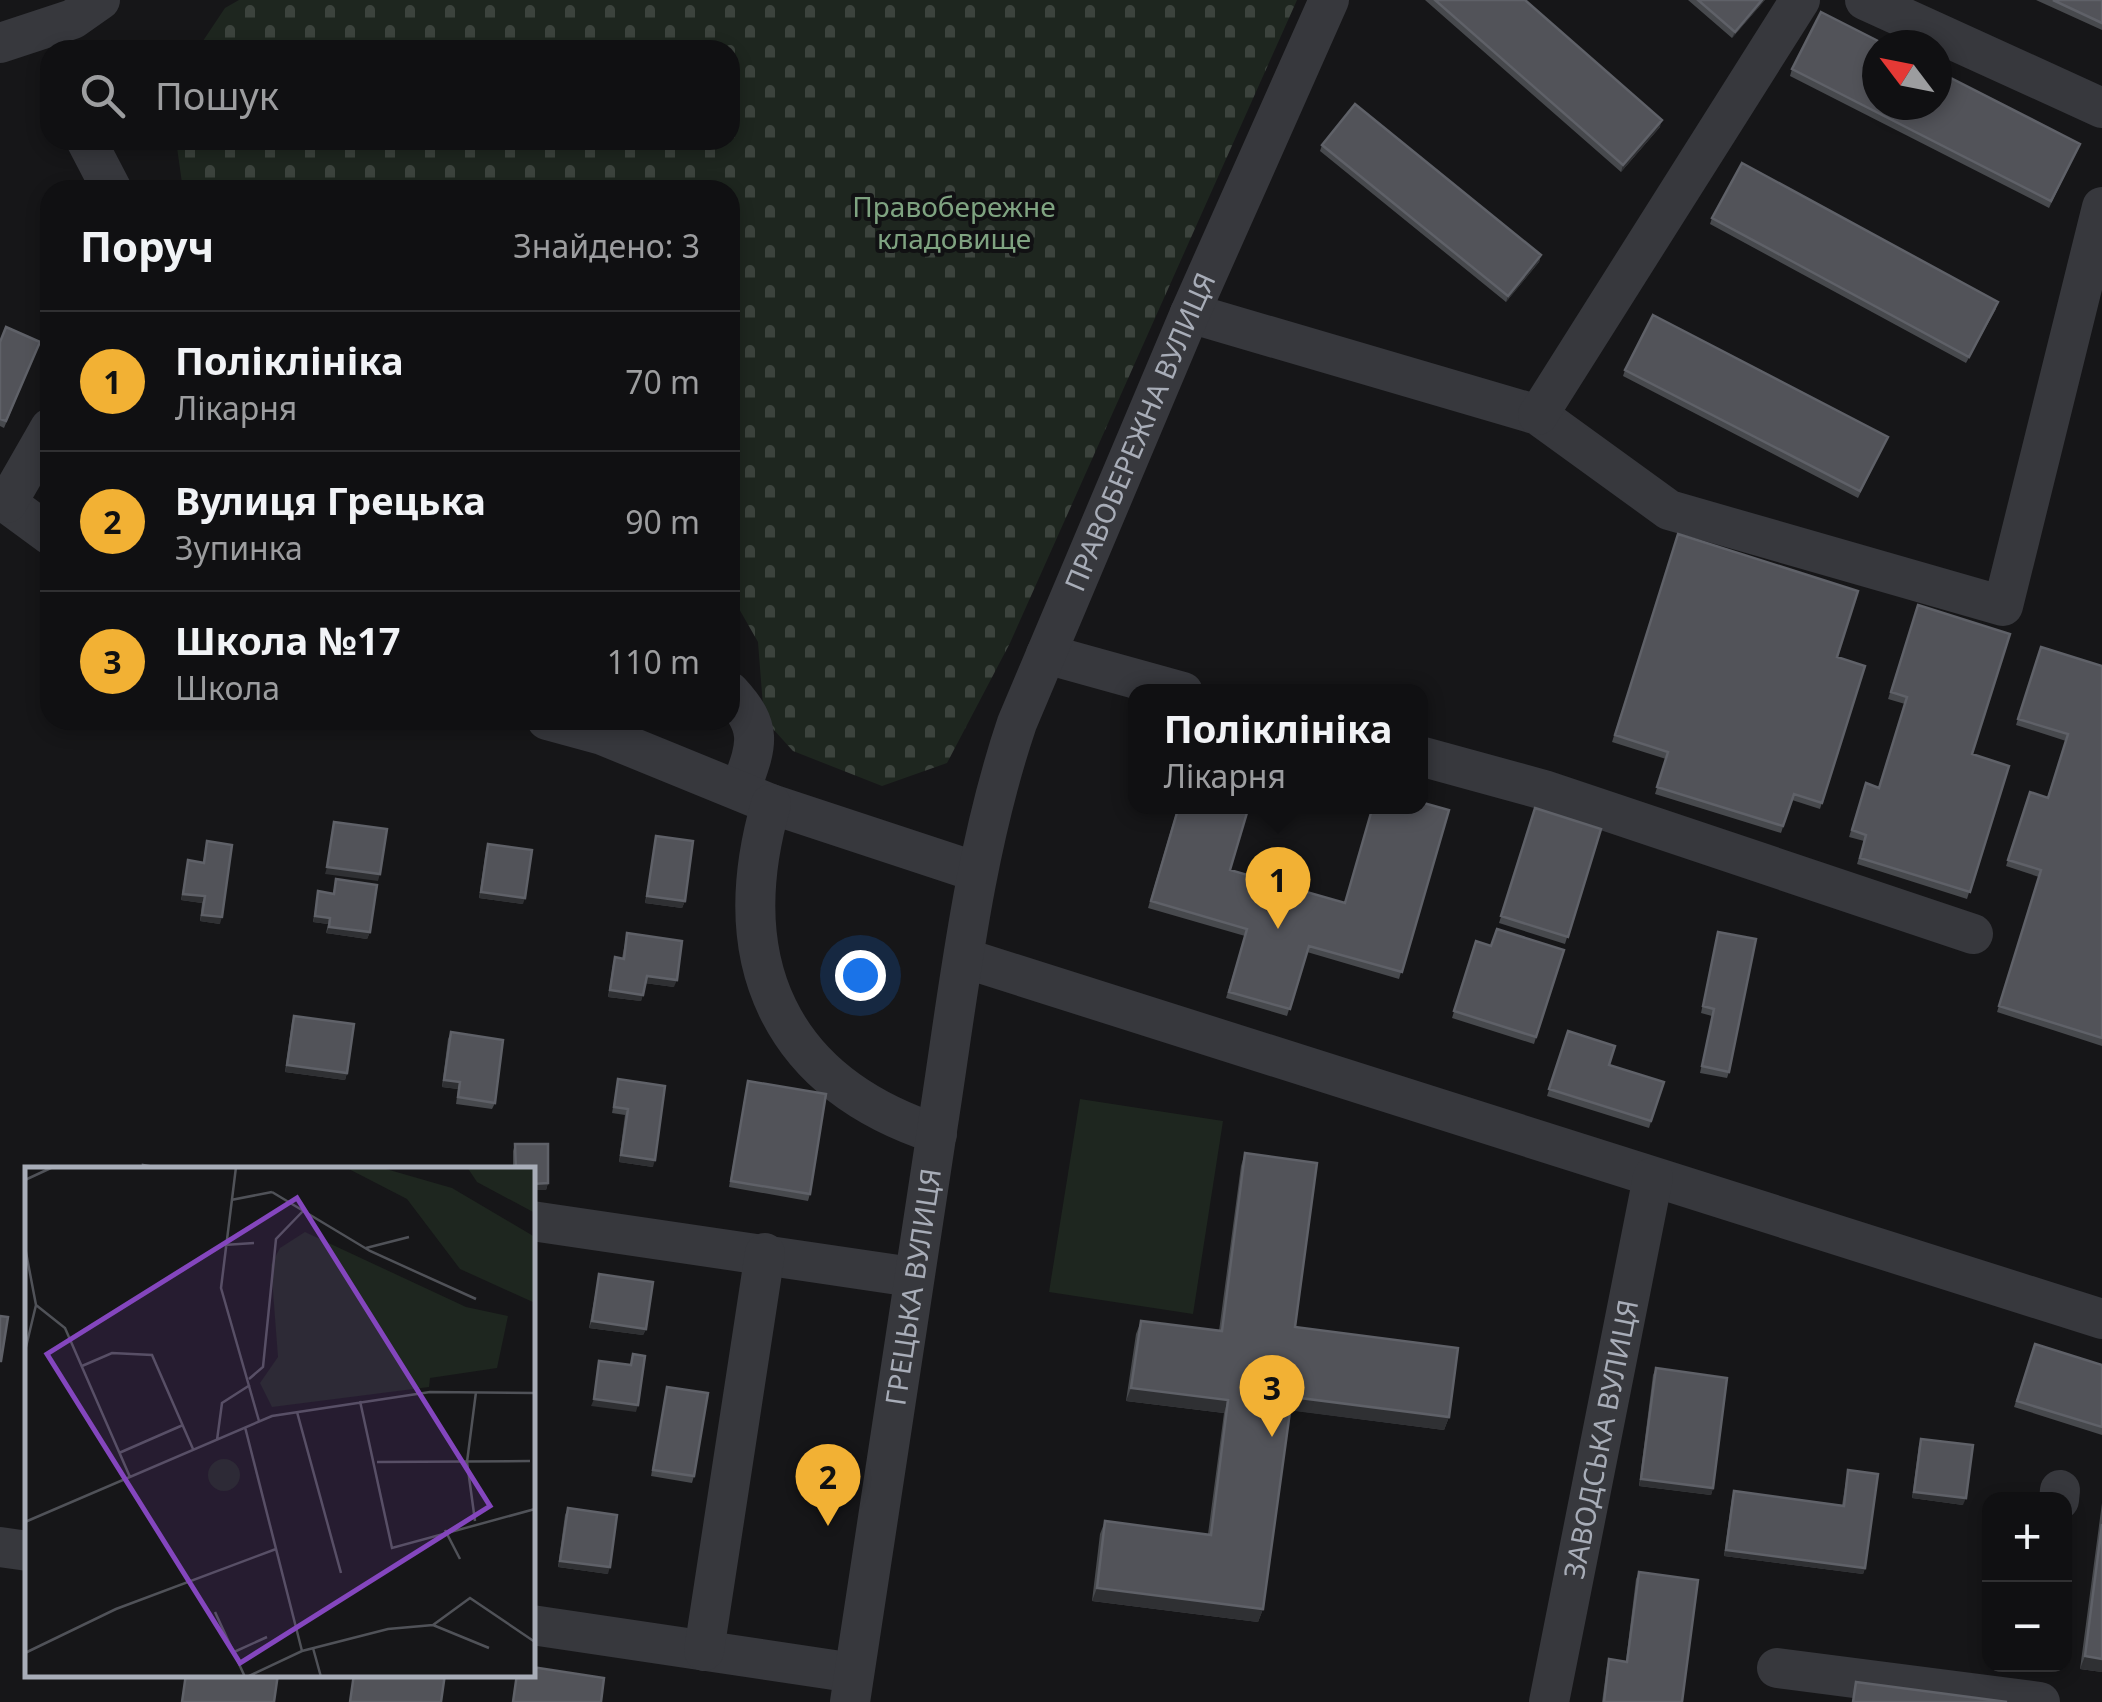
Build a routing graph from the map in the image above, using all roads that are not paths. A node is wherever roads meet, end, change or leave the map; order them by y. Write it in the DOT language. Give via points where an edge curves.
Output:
graph roads {
  1 [pos="1329,0"];
  2 [pos="1800,0"];
  3 [pos="1864,0"];
  4 [pos="86,21"];
  5 [pos="0,43"];
  6 [pos="2102,108"];
  7 [pos="91,150"];
  8 [pos="107,180"];
  9 [pos="2102,207"];
  10 [pos="2091,296"];
  11 [pos="1190,313"];
  12 [pos="1538,415"];
  13 [pos="40,444"];
  14 [pos="4,501"];
  15 [pos="40,528"];
  16 [pos="1046,654"];
  17 [pos="1154,684"];
  18 [pos="740,706"];
  19 [pos="584,730"];
  20 [pos="1428,758"];
  21 [pos="756,798"];
  22 [pos="977,872"];
  23 [pos="1974,934"];
  24 [pos="964,958"];
  25 [pos="937,1134"];
  26 [pos="1654,1177"];
  27 [pos="535,1220"];
  28 [pos="765,1253"];
  29 [pos="912,1277"];
  30 [pos="2102,1319"];
  31 [pos="0,1546"];
  32 [pos="25,1550"];
  33 [pos="535,1626"];
  34 [pos="704,1651"];
  35 [pos="1776,1668"];
  36 [pos="2035,1672"];
  37 [pos="852,1687"];
  38 [pos="2032,1701"];
  39 [pos="1549,1702"];
  40 [pos="2040,1702"];
  1 -- 11 [label="street, ПРАВОБЕРЕЖНА ВУЛИЦЯ"];
  2 -- 12 [label="street"];
  3 -- 6 [label="street"];
  4 -- 5 [label="street"];
  7 -- 8 [label="street"];
  9 -- 10 [label="street"];
  10 -- 12 [label="street" via="2003,606 1668,510"];
  11 -- 12 [label="street"];
  11 -- 16 [label="street, ПРАВОБЕРЕЖНА ВУЛИЦЯ"];
  13 -- 14 [label="street"];
  14 -- 15 [label="street"];
  16 -- 17 [label="street"];
  16 -- 22 [label="street, ПРАВОБЕРЕЖНА ВУЛИЦЯ" via="994,791"];
  18 -- 21 [label="street" via="756,728"];
  19 -- 21 [label="street"];
  20 -- 23 [label="street" via="1544,790"];
  21 -- 22 [label="street"];
  21 -- 25 [label="street" via="755,930 773,997 833,1081 891,1119"];
  22 -- 24 [label="street, ГРЕЦЬКА ВУЛИЦЯ"];
  24 -- 25 [label="street, ГРЕЦЬКА ВУЛИЦЯ"];
  24 -- 26 [label="street"];
  25 -- 29 [label="street, ГРЕЦЬКА ВУЛИЦЯ"];
  26 -- 30 [label="street"];
  26 -- 39 [label="street, ЗАВОДСЬКА ВУЛИЦЯ"];
  27 -- 28 [label="street"];
  28 -- 29 [label="street"];
  28 -- 34 [label="street"];
  29 -- 37 [label="street, ГРЕЦЬКА ВУЛИЦЯ"];
  31 -- 32 [label="street"];
  33 -- 34 [label="street"];
  34 -- 37 [label="street"];
  35 -- 38 [label="street"];
  36 -- 38 [label="street"];
  38 -- 40 [label="street"];
}
